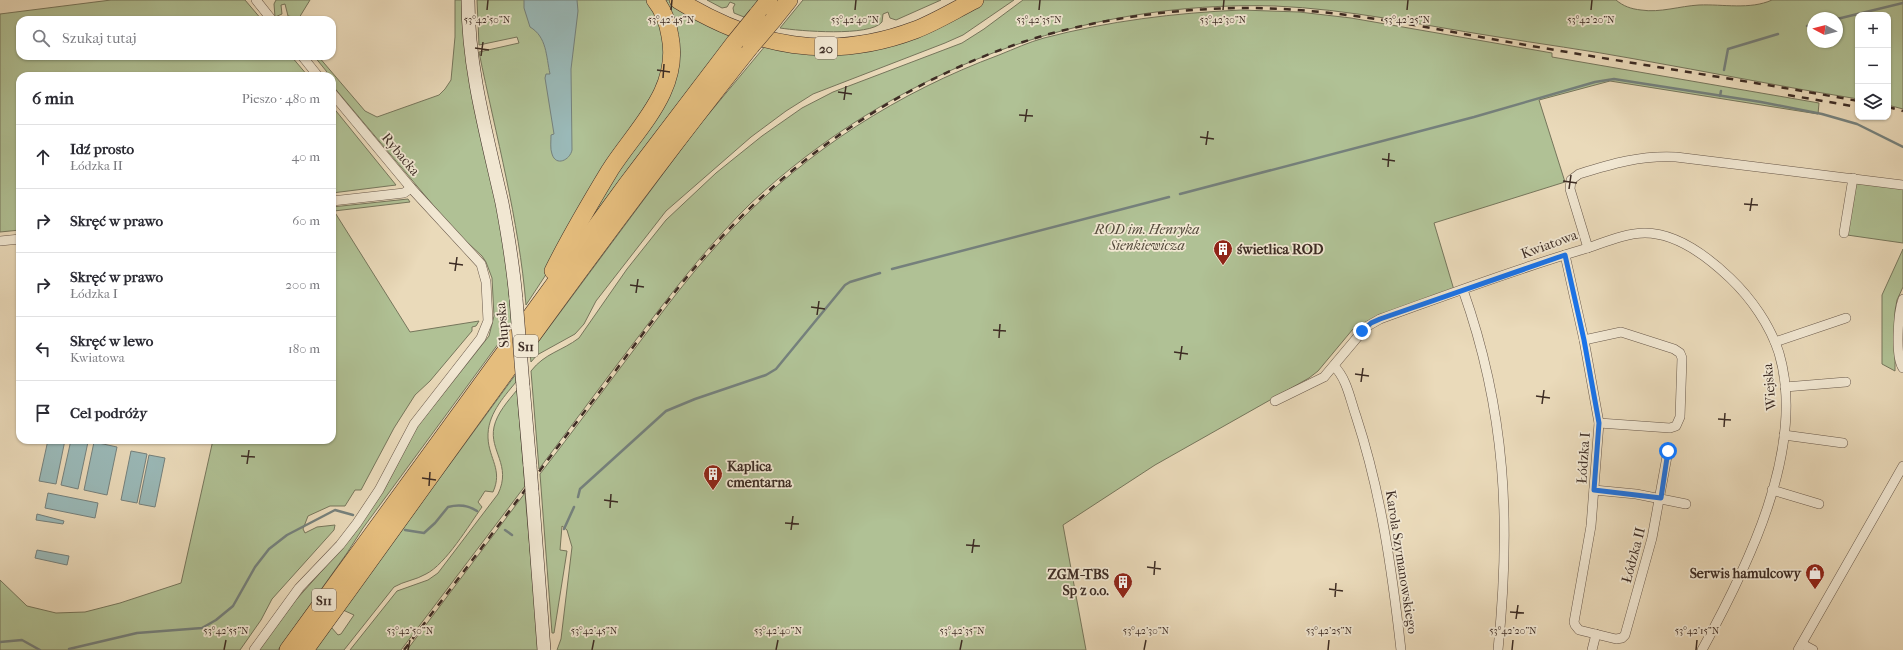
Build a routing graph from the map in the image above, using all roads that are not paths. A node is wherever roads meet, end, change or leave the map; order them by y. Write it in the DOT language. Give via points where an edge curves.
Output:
graph roads {
  1 [pos="468,0"];
  2 [pos="655,0"];
  3 [pos="678,0"];
  4 [pos="699,0"];
  5 [pos="769,0"];
  6 [pos="789,0"];
  7 [pos="951,0"];
  8 [pos="975,0"];
  9 [pos="259,1"];
  10 [pos="269,16"];
  11 [pos="765,17"];
  12 [pos="305,60"];
  13 [pos="315,72"];
  14 [pos="336,98"];
  15 [pos="1853,178"];
  16 [pos="1903,184"];
  17 [pos="411,188"];
  18 [pos="336,202"];
  19 [pos="1844,233"];
  20 [pos="16,239"];
  21 [pos="0,241"];
  22 [pos="1588,248"];
  23 [pos="1565,255"];
  24 [pos="1463,290"];
  25 [pos="1903,299"];
  26 [pos="530,317"];
  27 [pos="1846,318"];
  28 [pos="1584,340"];
  29 [pos="1775,342"];
  30 [pos="1334,366"];
  31 [pos="1903,368"];
  32 [pos="1846,382"];
  33 [pos="1785,387"];
  34 [pos="1276,401"];
  35 [pos="1599,423"];
  36 [pos="1784,434"];
  37 [pos="1843,443"];
  38 [pos="1668,451"];
  39 [pos="1903,466"];
  40 [pos="1594,490"];
  41 [pos="1772,490"];
  42 [pos="1661,498"];
  43 [pos="1686,504"];
  44 [pos="1818,504"];
  45 [pos="1596,634"];
  46 [pos="1800,647"];
  47 [pos="254,650"];
  48 [pos="288,650"];
  49 [pos="305,650"];
  50 [pos="544,650"];
  51 [pos="1401,650"];
  52 [pos="1498,650"];
  53 [pos="1592,650"];
  54 [pos="1702,650"];
  55 [pos="1813,650"];
  1 -- 50 [label="main road, Słupska, bridge" via="473,71 506,227 516,299"];
  2 -- 26 [label="highway" via="665,18 672,44 670,73 664,91 610,170 561,255"];
  3 -- 8 [label="highway, 20" via="717,22 755,37 788,45 827,48 892,38 924,26"];
  4 -- 7 [label="highway" via="727,15 752,24 787,33 830,37 859,34 891,26"];
  5 -- 11 [label="highway, S11"];
  6 -- 11 [label="highway, S11"];
  9 -- 10 [label="street"];
  11 -- 26 [label="highway, S11, bridge" via="735,42"];
  11 -- 49 [label="highway, S11, bridge" via="751,46 578,275"];
  12 -- 13 [label="street"];
  14 -- 17 [label="street, Rybacka"];
  15 -- 16 [label="street, Kwiatowa"];
  15 -- 19 [label="street"];
  15 -- 22 [label="street, Kwiatowa" via="1676,157 1647,157 1620,162 1575,176 1570,183"];
  17 -- 18 [label="street, Rybacka" via="404,193"];
  17 -- 47 [label="street" via="481,264 486,277 489,315 487,327 414,424 379,490 357,523 299,588"];
  20 -- 21 [label="street"];
  22 -- 23 [label="street, Kwiatowa"];
  22 -- 29 [label="street, Wiejska" via="1645,233 1663,235 1680,242 1707,259 1735,282 1761,316"];
  23 -- 24 [label="street, Kwiatowa"];
  23 -- 28 [label="street, Łódzka I"];
  24 -- 30 [label="street, Kwiatowa" via="1371,323"];
  24 -- 52 [label="street" via="1488,370 1501,452 1505,554"];
  25 -- 31 [label="street" via="1900,312 1899,358"];
  26 -- 48 [label="highway, S11"];
  27 -- 29 [label="street"];
  28 -- 35 [label="street, Łódzka I"];
  28 -- 35 [label="street" via="1621,332 1674,349 1680,353 1683,361 1678,424 1670,428"];
  29 -- 33 [label="street, Wiejska"];
  30 -- 34 [label="street, Kwiatowa" via="1322,379"];
  30 -- 51 [label="street, Karola Szymanowskiego" via="1342,375 1346,387 1366,449 1380,505"];
  32 -- 33 [label="street"];
  33 -- 36 [label="street, Wiejska"];
  35 -- 40 [label="street, Łódzka I"];
  36 -- 37 [label="street"];
  36 -- 41 [label="street, Wiejska"];
  38 -- 42 [label="street, Łódzka II"];
  39 -- 46 [label="street"];
  40 -- 42 [label="street"];
  40 -- 45 [label="street, Łódzka I" via="1589,544 1574,622 1579,630"];
  41 -- 44 [label="street"];
  41 -- 54 [label="street, Wiejska" via="1745,562"];
  42 -- 43 [label="street"];
  42 -- 45 [label="street, Łódzka II" via="1649,552 1625,635 1616,639"];
  45 -- 53 [label="street"];
  46 -- 55 [label="street"];
}
